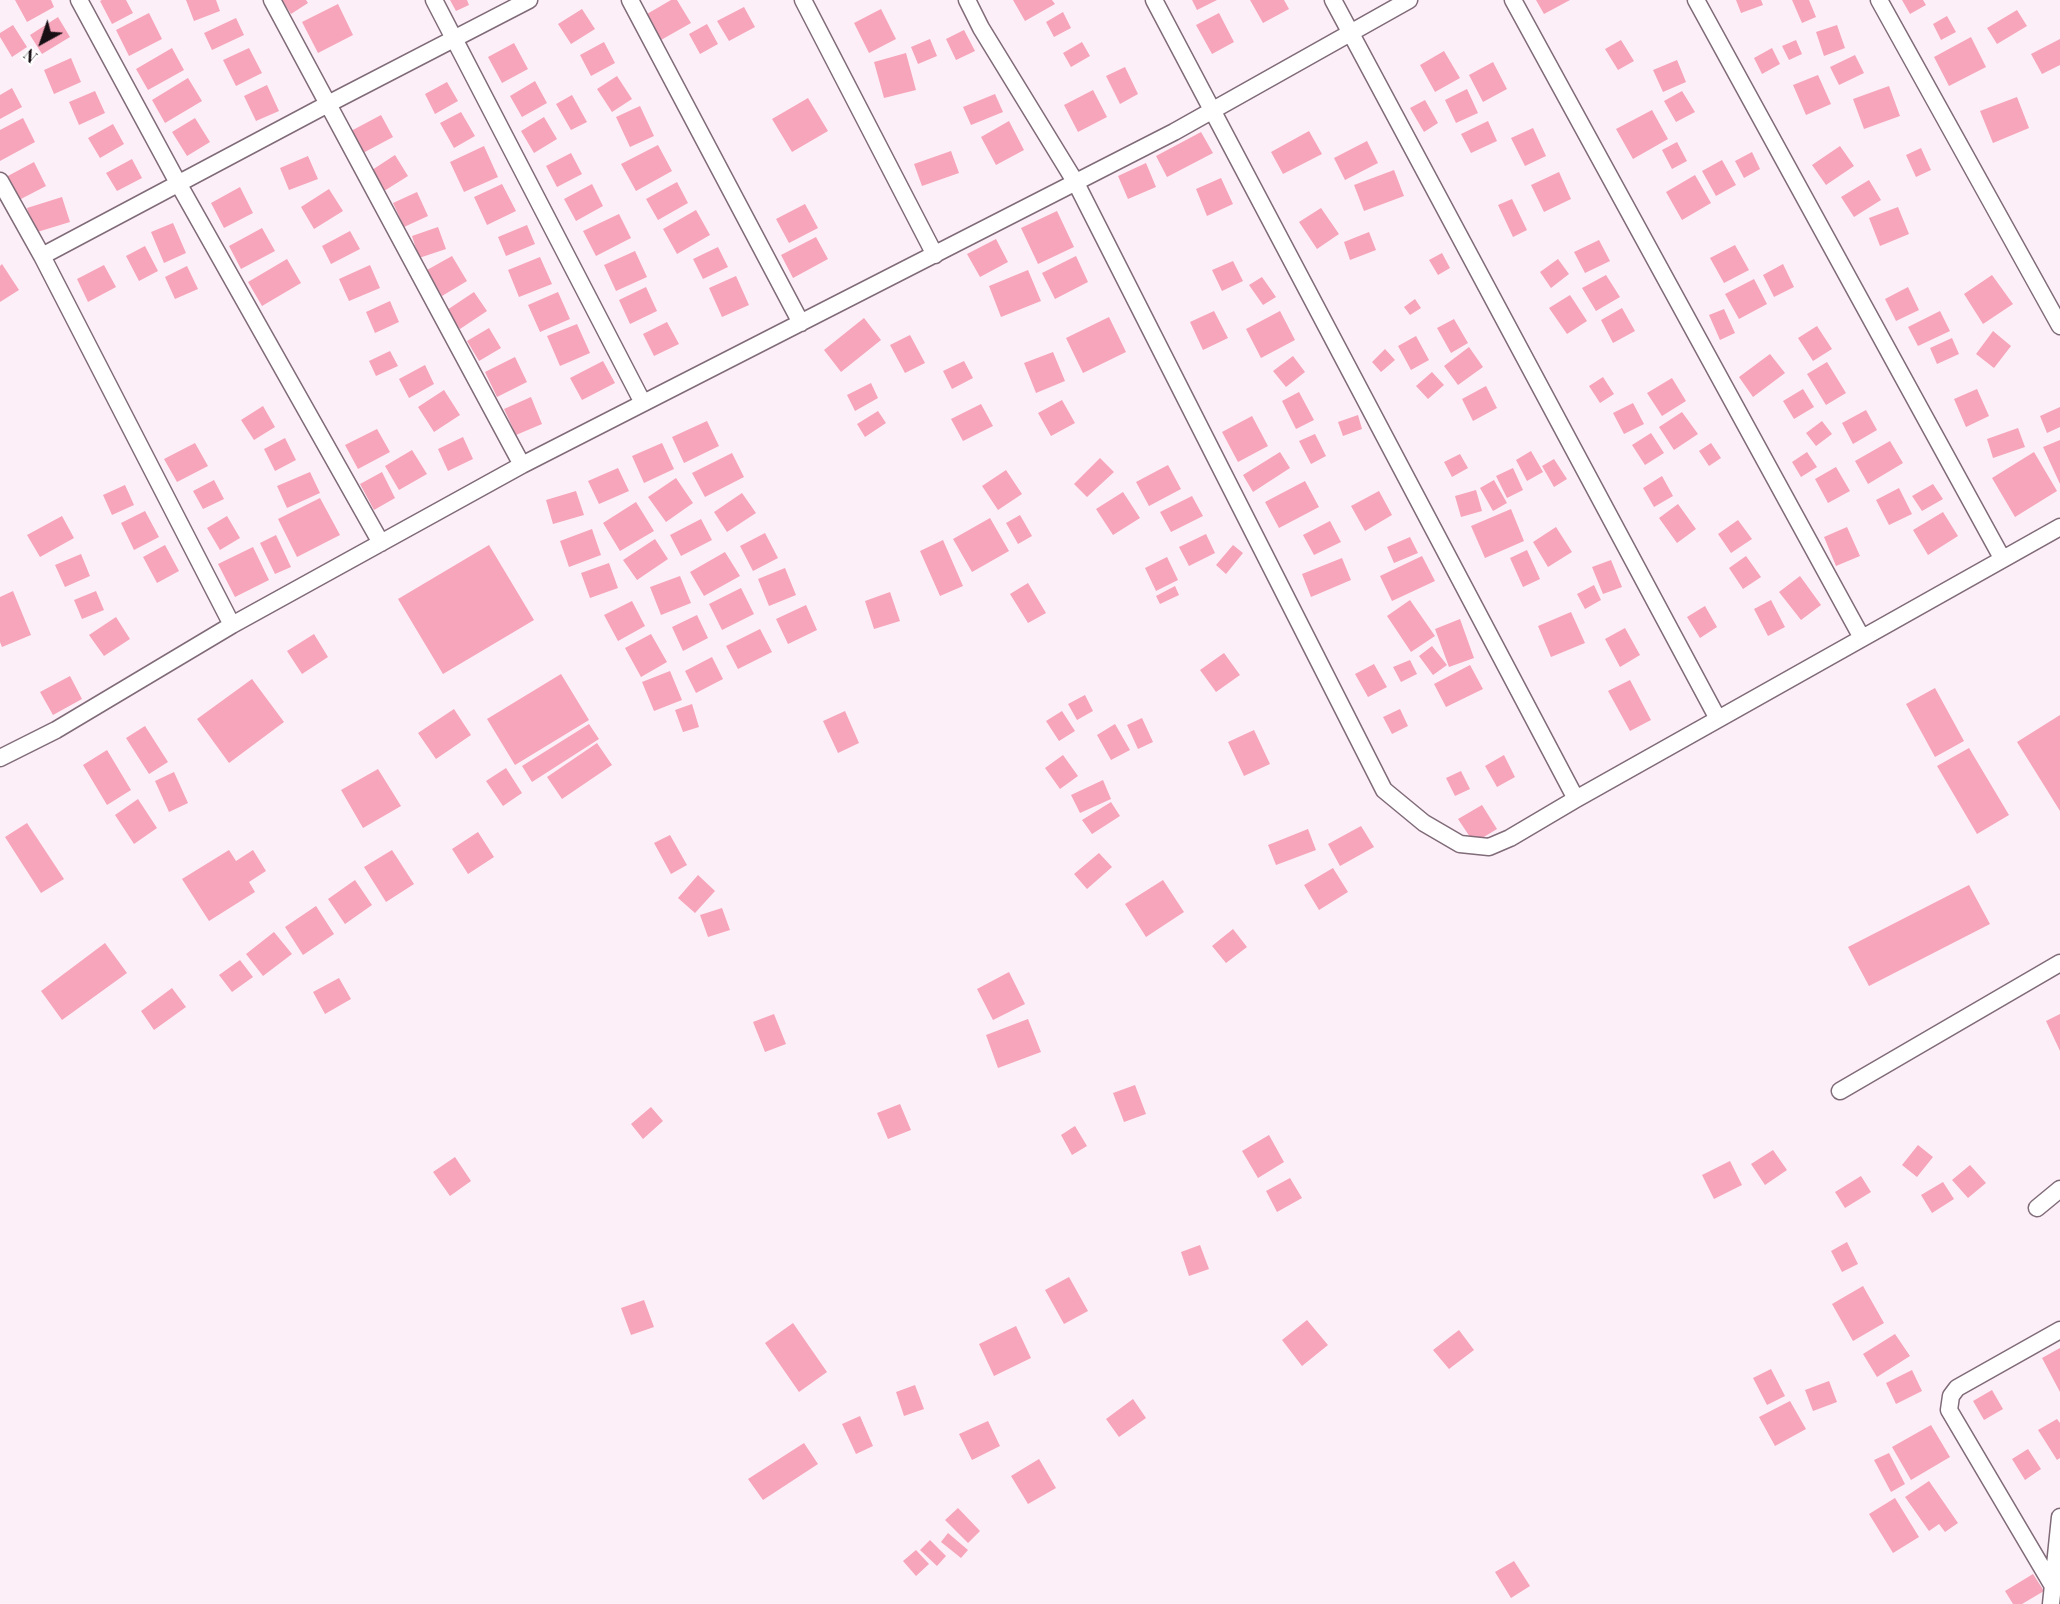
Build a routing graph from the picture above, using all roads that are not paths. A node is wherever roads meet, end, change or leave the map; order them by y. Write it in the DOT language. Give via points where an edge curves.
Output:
graph roads {
  1 [pos="79,0"];
  2 [pos="272,0"];
  3 [pos="434,0"];
  4 [pos="529,0"];
  5 [pos="630,0"];
  6 [pos="803,0"];
  7 [pos="967,0"];
  8 [pos="1154,0"];
  9 [pos="1333,0"];
  10 [pos="1408,0"];
  11 [pos="1513,0"];
  12 [pos="1696,0"];
  13 [pos="1879,0"];
  14 [pos="1350,32"];
  15 [pos="455,38"];
  16 [pos="328,104"];
  17 [pos="1212,111"];
  18 [pos="0,181"];
  19 [pos="178,183"];
  20 [pos="1076,183"];
  21 [pos="935,255"];
  22 [pos="42,256"];
  23 [pos="801,323"];
  24 [pos="2060,326"];
  25 [pos="643,404"];
  26 [pos="522,465"];
  27 [pos="2060,527"];
  28 [pos="381,543"];
  29 [pos="2002,558"];
  30 [pos="232,625"];
  31 [pos="1862,638"];
  32 [pos="1718,719"];
  33 [pos="0,759"];
  34 [pos="1576,799"];
  35 [pos="2060,963"];
  36 [pos="1840,1091"];
  37 [pos="2060,1189"];
  38 [pos="2037,1208"];
  39 [pos="2060,1330"];
  40 [pos="2060,1517"];
  41 [pos="2052,1596"];
  1 -- 19 [label="street"];
  2 -- 16 [label="street"];
  3 -- 15 [label="street"];
  4 -- 15 [label="street"];
  5 -- 23 [label="street"];
  6 -- 21 [label="street"];
  7 -- 20 [label="street"];
  8 -- 17 [label="street"];
  9 -- 14 [label="street"];
  10 -- 14 [label="street"];
  11 -- 31 [label="street"];
  12 -- 29 [label="street"];
  13 -- 24 [label="street"];
  14 -- 17 [label="street"];
  14 -- 32 [label="street"];
  15 -- 16 [label="street"];
  15 -- 25 [label="street"];
  16 -- 19 [label="street"];
  16 -- 26 [label="street"];
  17 -- 20 [label="street"];
  17 -- 34 [label="street"];
  18 -- 22 [label="street"];
  19 -- 22 [label="street"];
  19 -- 28 [label="street"];
  20 -- 21 [label="street"];
  20 -- 34 [label="street" via="1384,790 1424,823 1460,844 1489,847"];
  21 -- 23 [label="street"];
  22 -- 30 [label="street"];
  23 -- 25 [label="street"];
  25 -- 26 [label="street"];
  26 -- 28 [label="street"];
  27 -- 29 [label="street"];
  28 -- 30 [label="street"];
  29 -- 31 [label="street"];
  30 -- 33 [label="street"];
  31 -- 32 [label="street"];
  32 -- 34 [label="street"];
  35 -- 36 [label="street"];
  37 -- 38 [label="street"];
  39 -- 41 [label="street" via="1957,1388 1949,1410"];
  40 -- 41 [label="street"];
}
